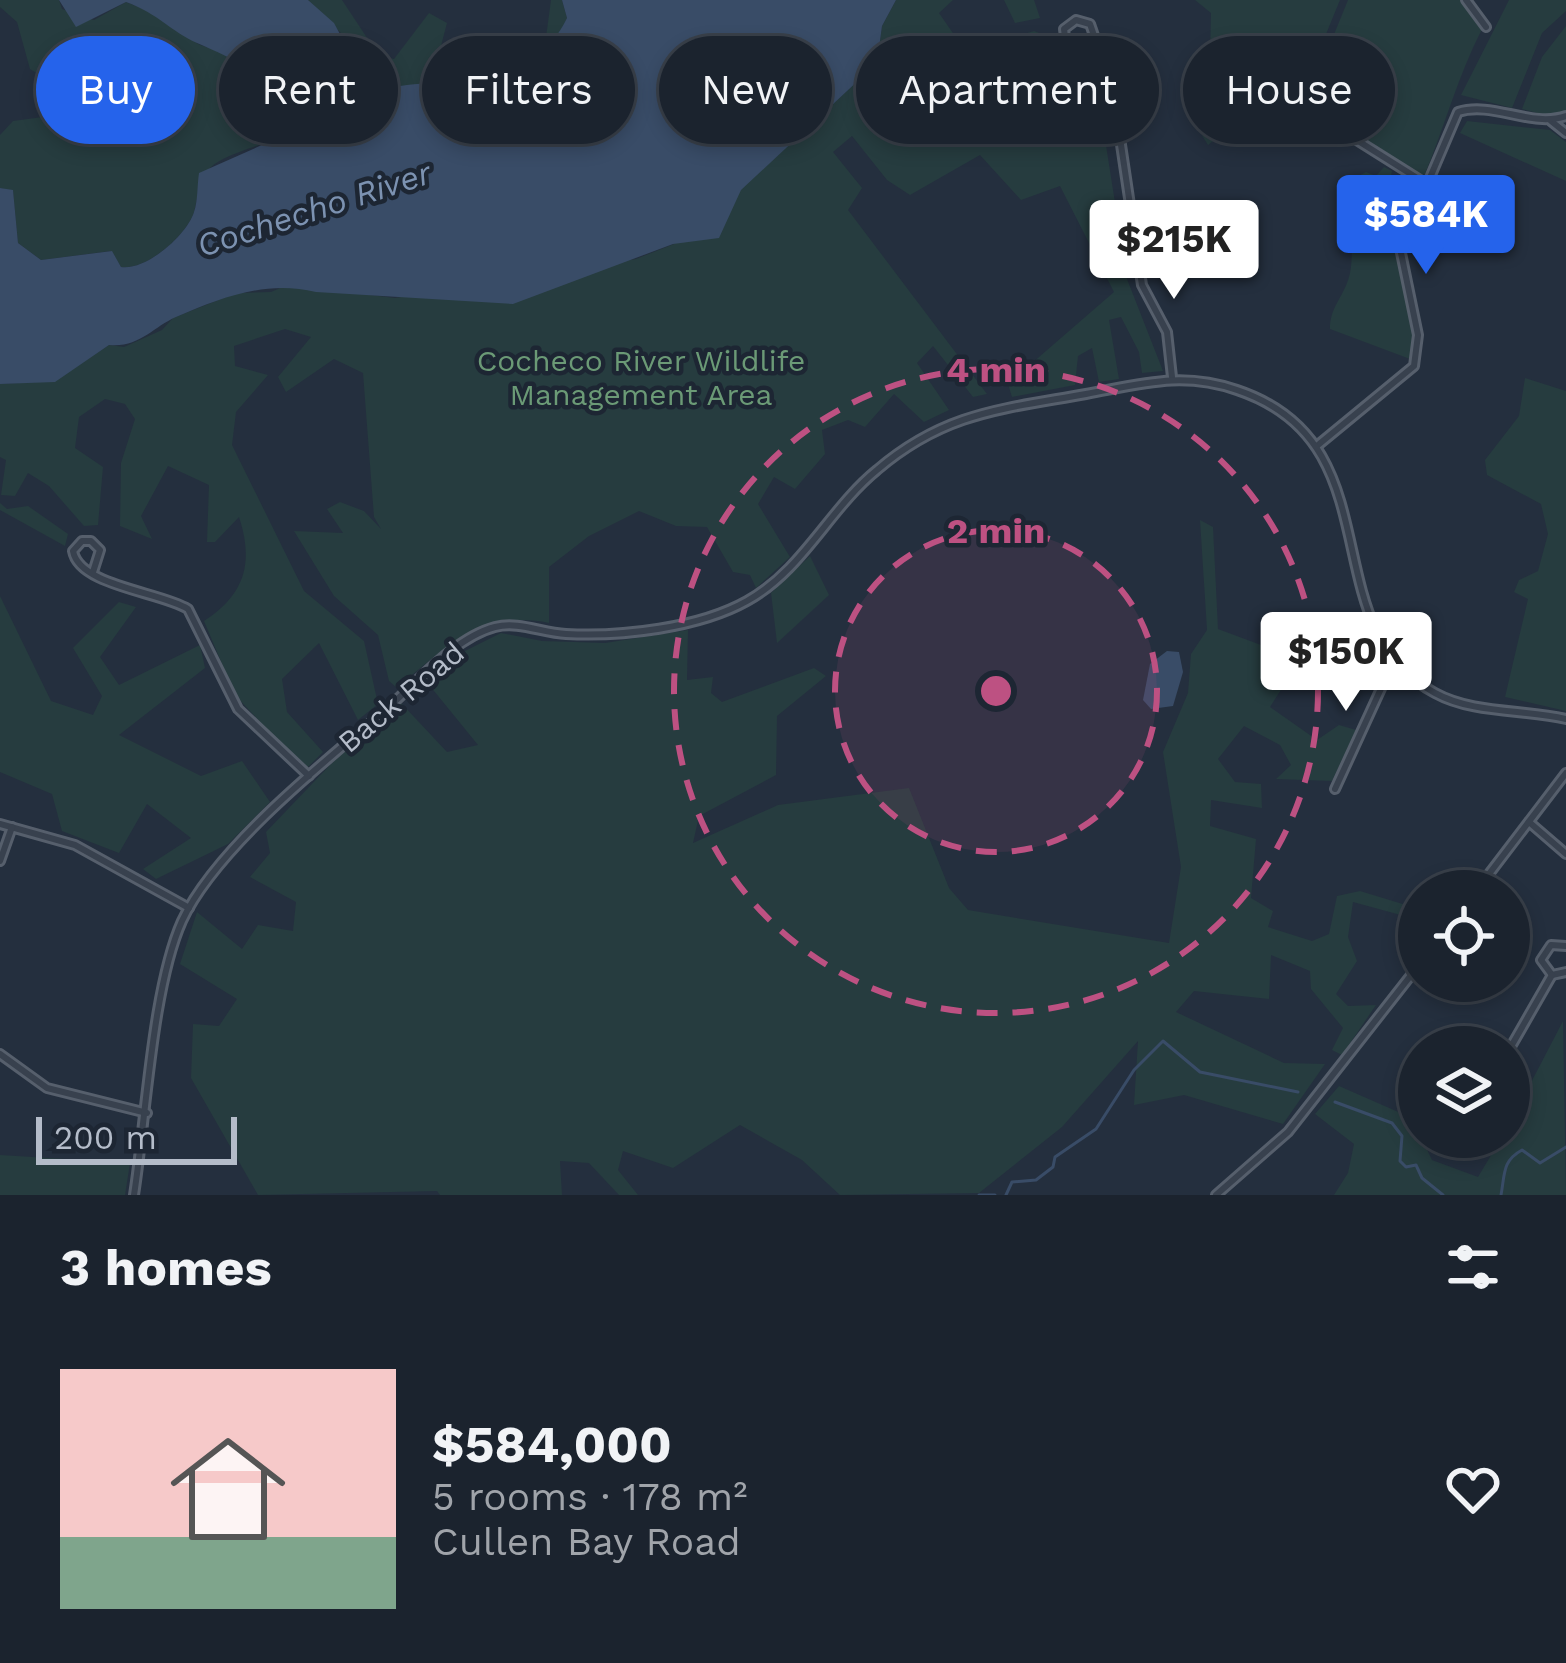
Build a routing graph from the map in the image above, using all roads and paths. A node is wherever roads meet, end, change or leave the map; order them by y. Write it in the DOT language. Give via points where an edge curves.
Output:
graph roads {
  1 [pos="1466,0"];
  2 [pos="1486,27"];
  3 [pos="1098,46"];
  4 [pos="1566,116"];
  5 [pos="1320,117"];
  6 [pos="1551,121"];
  7 [pos="1566,134"];
  8 [pos="1121,144"];
  9 [pos="1362,144"];
  10 [pos="1424,184"];
  11 [pos="1150,249"];
  12 [pos="1138,251"];
  13 [pos="1172,377"];
  14 [pos="1318,445"];
  15 [pos="93,572"];
  16 [pos="1395,658"];
  17 [pos="1566,719"];
  18 [pos="1566,773"];
  19 [pos="309,776"];
  20 [pos="1335,789"];
  21 [pos="1529,822"];
  22 [pos="0,824"];
  23 [pos="12,827"];
  24 [pos="1566,854"];
  25 [pos="0,861"];
  26 [pos="1492,870"];
  27 [pos="189,908"];
  28 [pos="1566,946"];
  29 [pos="1566,972"];
  30 [pos="1552,975"];
  31 [pos="1398,992"];
  32 [pos="1523,1026"];
  33 [pos="0,1054"];
  34 [pos="147,1113"];
  35 [pos="134,1195"];
  36 [pos="1216,1195"];
  1 -- 2 [label="street"];
  3 -- 3 [label="street" via="1086,21 1067,25 1070,49"];
  4 -- 6 [label="street"];
  5 -- 5 [label="street" via="1302,90 1283,97 1287,113"];
  6 -- 7 [label="street"];
  6 -- 10 [label="street" via="1458,112"];
  8 -- 12 [label="street"];
  9 -- 10 [label="street"];
  10 -- 14 [label="street" via="1400,252 1418,335 1414,366"];
  11 -- 12 [label="street"];
  12 -- 13 [label="street" via="1145,293 1167,332"];
  13 -- 14 [label="street, Back Road" via="1250,394"];
  13 -- 19 [label="street, Back Road" via="1004,405 947,424 877,470 795,563 735,607 603,634 505,625 483,631"];
  14 -- 16 [label="street, Back Road" via="1333,470 1366,601"];
  15 -- 15 [label="street" via="74,560 82,541 100,550"];
  15 -- 19 [label="street" via="188,609 238,709"];
  16 -- 17 [label="street, Back Road" via="1452,701"];
  16 -- 20 [label="street"];
  18 -- 21 [label="street"];
  19 -- 27 [label="street, Back Road"];
  21 -- 24 [label="street"];
  21 -- 26 [label="street"];
  22 -- 23 [label="street"];
  23 -- 25 [label="street"];
  23 -- 27 [label="street" via="75,844"];
  27 -- 34 [label="street, Back Road" via="166,973"];
  28 -- 30 [label="street" via="1543,953"];
  29 -- 30 [label="street"];
  30 -- 32 [label="street"];
  31 -- 36 [label="street" via="1288,1132"];
  33 -- 34 [label="street" via="47,1088"];
  34 -- 35 [label="street, Back Road"];
}
